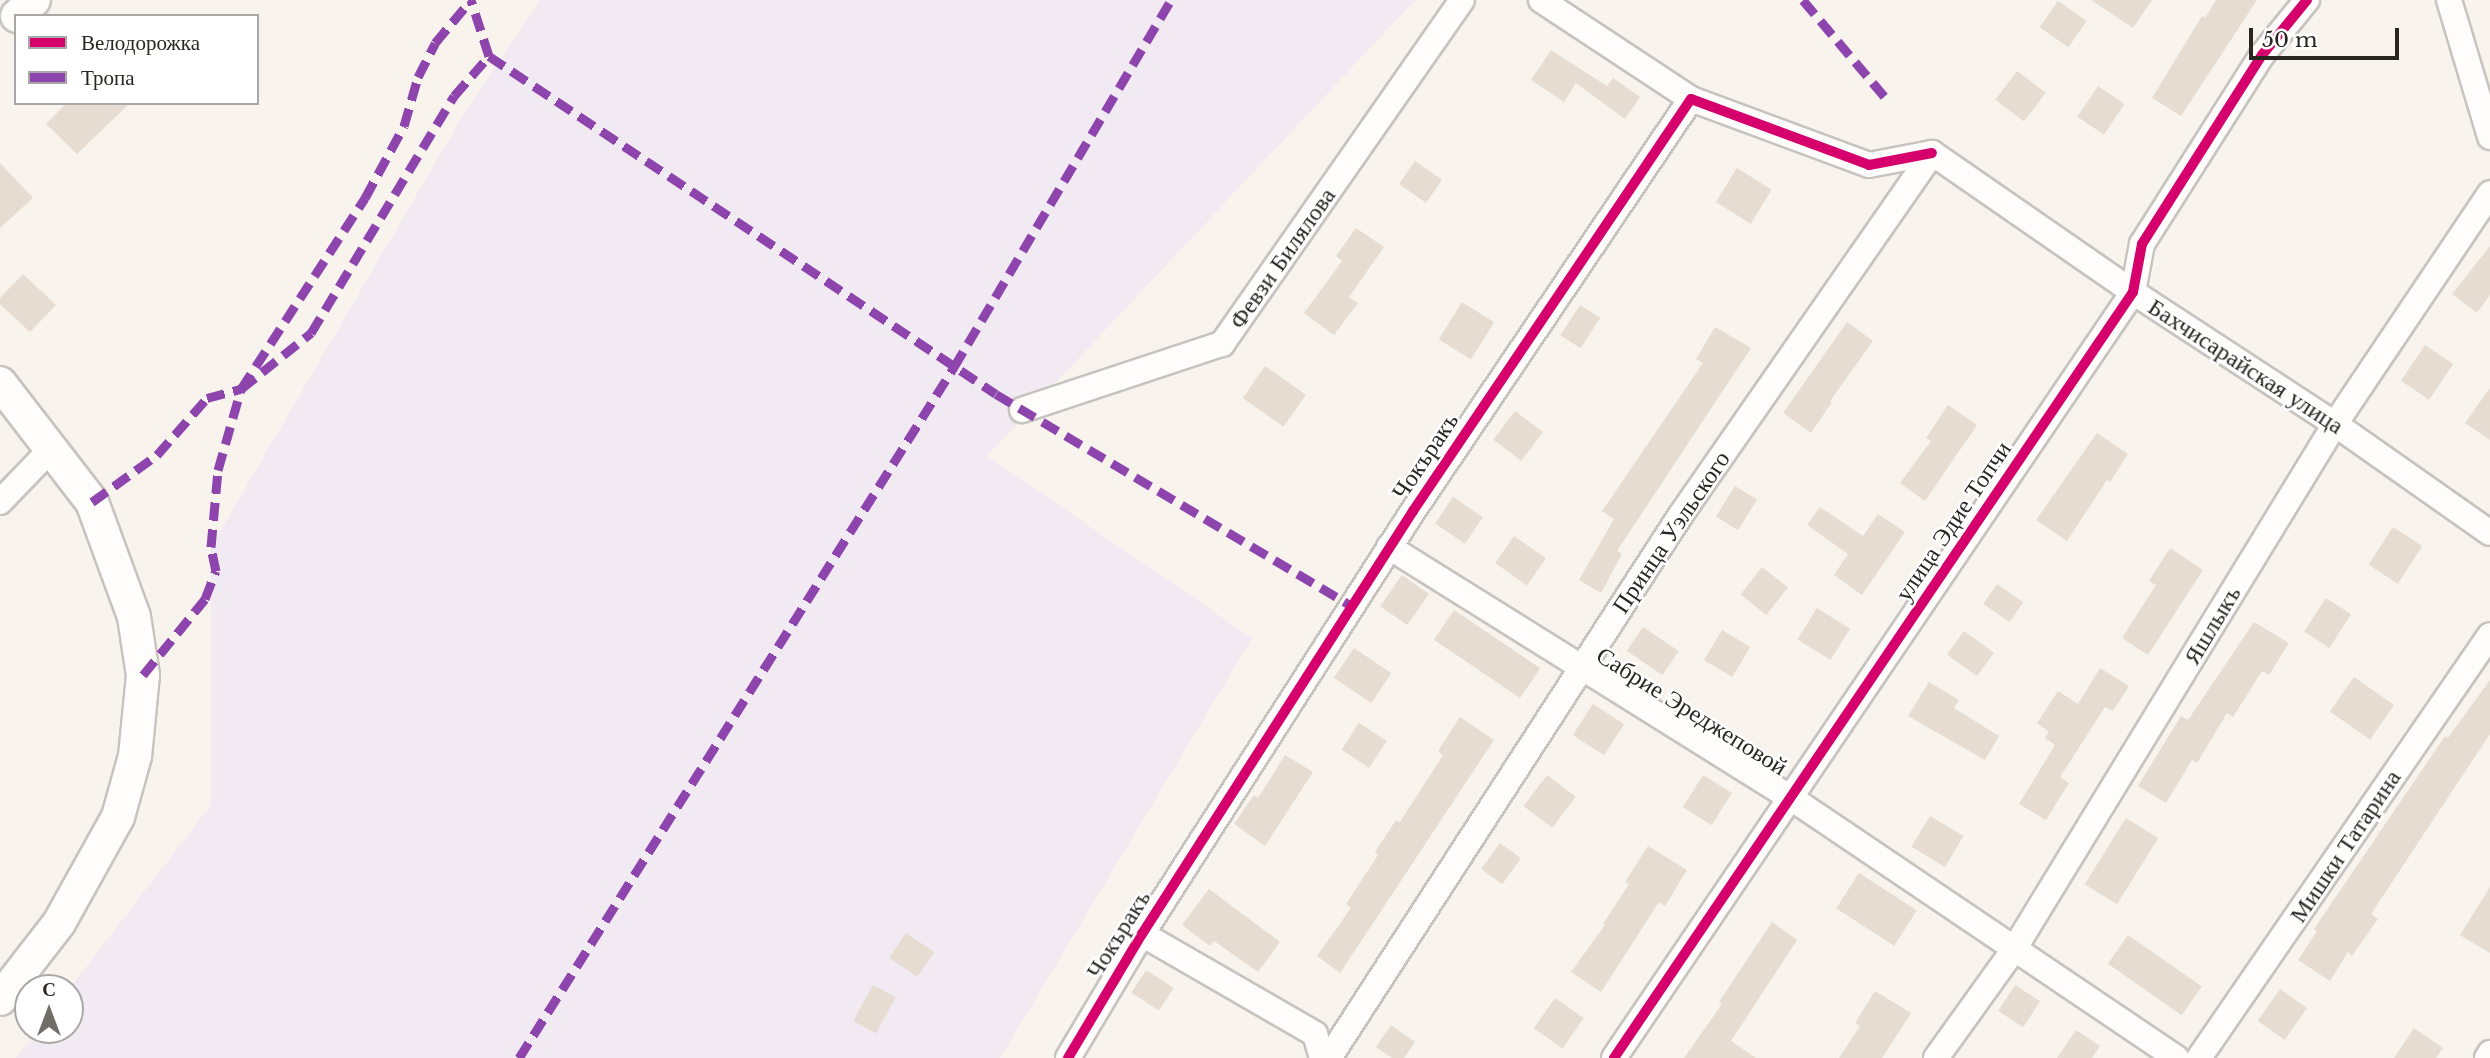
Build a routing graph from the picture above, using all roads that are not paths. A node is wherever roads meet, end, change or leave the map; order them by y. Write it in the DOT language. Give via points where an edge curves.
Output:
graph roads {
  1 [pos="34,0"];
  2 [pos="1462,0"];
  3 [pos="1541,0"];
  4 [pos="2307,0"];
  5 [pos="2449,0"];
  6 [pos="18,14"];
  7 [pos="14,18"];
  8 [pos="0,31"];
  9 [pos="1691,99"];
  10 [pos="2490,137"];
  11 [pos="1932,153"];
  12 [pos="2490,193"];
  13 [pos="2133,292"];
  14 [pos="0,383"];
  15 [pos="1022,410"];
  16 [pos="2335,424"];
  17 [pos="52,448"];
  18 [pos="0,502"];
  19 [pos="2490,533"];
  20 [pos="1389,547"];
  21 [pos="2490,635"];
  22 [pos="1582,666"];
  23 [pos="1791,798"];
  24 [pos="1142,934"];
  25 [pos="2013,951"];
  26 [pos="0,999"];
  27 [pos="2490,1053"];
  28 [pos="1068,1058"];
  29 [pos="1322,1058"];
  30 [pos="1329,1058"];
  31 [pos="1614,1058"];
  32 [pos="1936,1058"];
  33 [pos="2176,1058"];
  34 [pos="2199,1058"];
  35 [pos="2487,1058"];
  1 -- 6 [label="main road"];
  2 -- 15 [label="street, Февзи Билялова" via="1222,344"];
  3 -- 9 [label="street"];
  4 -- 13 [label="street, улица Эдие Топчи" via="2262,55 2142,244"];
  5 -- 10 [label="street"];
  7 -- 8 [label="main road"];
  9 -- 11 [label="street" via="1869,165"];
  9 -- 20 [label="street, Чокъракъ"];
  11 -- 13 [label="street, Бахчисарайская улица"];
  11 -- 22 [label="street, Принца Уэльского" via="1680,516"];
  12 -- 16 [label="street, Яшлыкъ"];
  13 -- 16 [label="street, Бахчисарайская улица"];
  13 -- 23 [label="street, улица Эдие Топчи"];
  14 -- 17 [label="main road"];
  16 -- 19 [label="street, Бахчисарайская улица"];
  16 -- 25 [label="street, Яшлыкъ"];
  17 -- 18 [label="street"];
  17 -- 26 [label="main road" via="92,502 134,617 142,675 135,755 118,817 59,923"];
  20 -- 22 [label="street, Сабрие Эреджеповой"];
  20 -- 24 [label="street, Чокъракъ"];
  21 -- 34 [label="street, Мишки Татарина"];
  22 -- 23 [label="street, Сабрие Эреджеповой"];
  22 -- 30 [label="street, Принца Уэльского"];
  23 -- 25 [label="street, Сабрие Эреджеповой"];
  23 -- 31 [label="street, улица Эдие Топчи"];
  24 -- 28 [label="street, Чокъракъ"];
  24 -- 29 [label="street" via="1315,1034"];
  25 -- 32 [label="street, Яшлыкъ"];
  25 -- 33 [label="street, Сабрие Эреджеповой"];
  27 -- 35 [label="street"];
}
